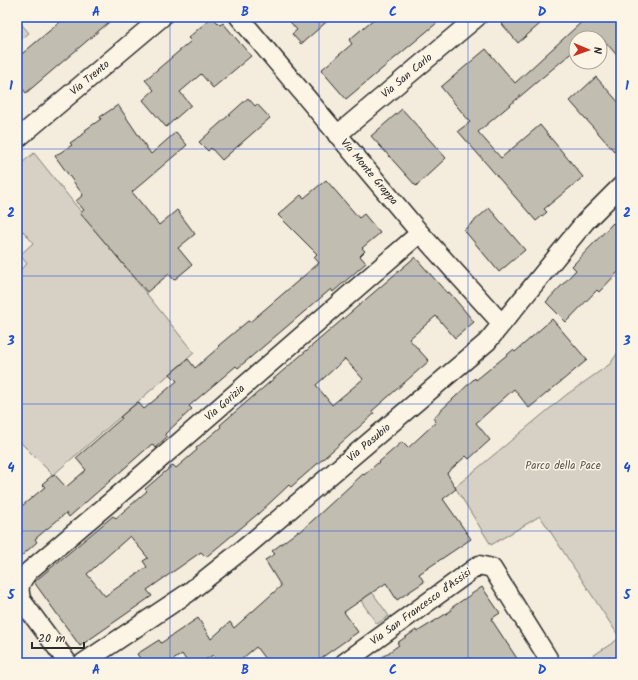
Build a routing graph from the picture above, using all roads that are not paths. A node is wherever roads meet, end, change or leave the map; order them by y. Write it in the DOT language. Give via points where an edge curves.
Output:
graph roads {
  1 [pos="162,17"];
  2 [pos="477,17"];
  3 [pos="243,18"];
  4 [pos="337,135"];
  5 [pos="17,139"];
  6 [pos="621,186"];
  7 [pos="420,233"];
  8 [pos="502,324"];
  9 [pos="68,663"];
  10 [pos="83,663"];
  11 [pos="344,663"];
  12 [pos="546,663"];
  1 -- 5 [label="street, Via Trento"];
  2 -- 4 [label="street, Via San Carlo"];
  3 -- 4 [label="street, Via Monte Grappa"];
  4 -- 7 [label="street, Via Monte Grappa"];
  6 -- 8 [label="street, Via Pasubio" via="586,222"];
  7 -- 8 [label="street, Via Monte Grappa"];
  7 -- 9 [label="street, Via Gorizia" via="29,571 19,586 19,594"];
  8 -- 10 [label="street, Via Pasubio" via="476,352 247,546 188,593"];
  11 -- 12 [label="street, Via San Francesco d'Assisi" via="479,565 492,568 548,658"];
}
